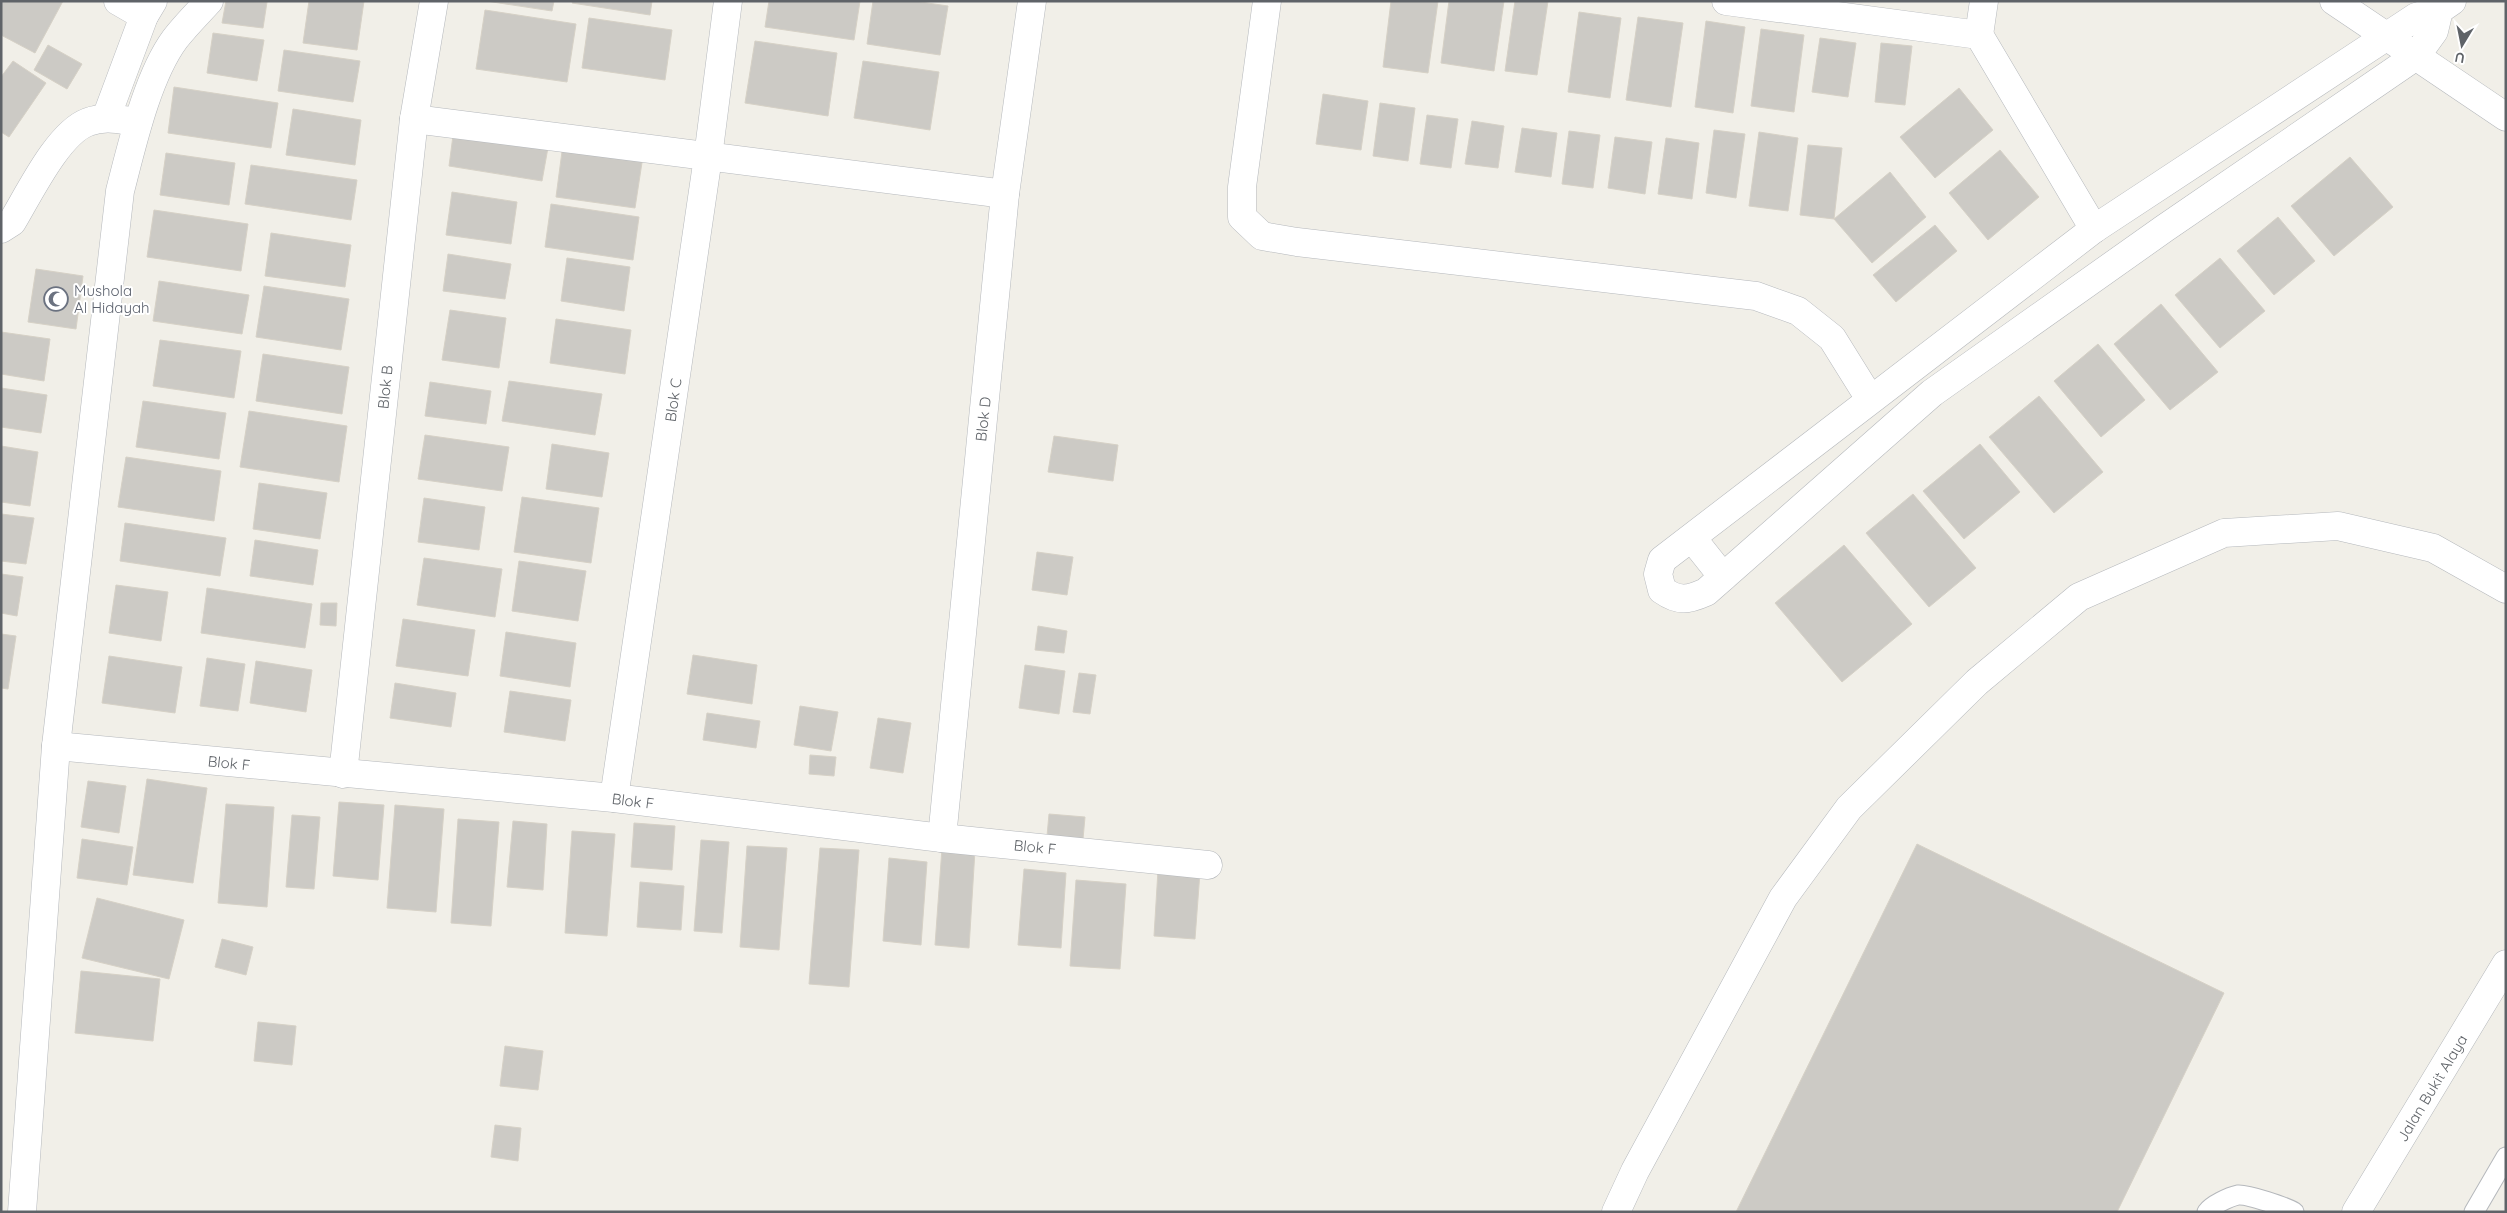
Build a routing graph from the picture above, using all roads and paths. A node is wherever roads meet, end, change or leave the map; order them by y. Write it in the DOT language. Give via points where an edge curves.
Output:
graph roads {
  1 [pos="118,1"];
  2 [pos="209,1"];
  3 [pos="434,1"];
  4 [pos="728,1"];
  5 [pos="1032,1"];
  6 [pos="1267,1"];
  7 [pos="1726,1"];
  8 [pos="1984,1"];
  9 [pos="2334,1"];
  10 [pos="2445,6"];
  11 [pos="148,8"];
  12 [pos="1979,35"];
  13 [pos="2387,37"];
  14 [pos="2416,56"];
  15 [pos="2506,117"];
  16 [pos="106,118"];
  17 [pos="414,119"];
  18 [pos="138,122"];
  19 [pos="708,157"];
  20 [pos="1005,194"];
  21 [pos="2094,229"];
  22 [pos="1,230"];
  23 [pos="1870,399"];
  24 [pos="1692,538"];
  25 [pos="1723,577"];
  26 [pos="2506,589"];
  27 [pos="56,746"];
  28 [pos="343,774"];
  29 [pos="614,798"];
  30 [pos="942,838"];
  31 [pos="1208,865"];
  32 [pos="2506,964"];
  33 [pos="2506,1157"];
  34 [pos="22,1212"];
  35 [pos="1616,1212"];
  36 [pos="2207,1212"];
  37 [pos="2294,1212"];
  38 [pos="2356,1212"];
  39 [pos="2474,1212"];
  1 -- 11 [label="street"];
  2 -- 18 [label="street" via="175,40 156,76"];
  3 -- 17 [label="street, Blok B"];
  4 -- 19 [label="street, Blok C"];
  5 -- 20 [label="street, Blok D"];
  6 -- 23 [label="street" via="1242,187 1242,217 1262,236 1756,296 1798,311 1832,338"];
  7 -- 12 [label="street"];
  8 -- 12 [label="street"];
  9 -- 13 [label="street"];
  10 -- 13 [label="street" via="2416,17"];
  10 -- 14 [label="street" via="2434,31"];
  11 -- 16 [label="street"];
  12 -- 21 [label="street"];
  13 -- 14 [label="street"];
  13 -- 21 [label="street"];
  14 -- 15 [label="street"];
  14 -- 25 [label="street" via="1932,393"];
  16 -- 18 [label="street"];
  16 -- 22 [label="street" via="87,122 61,142 12,222"];
  17 -- 19 [label="street"];
  17 -- 28 [label="street, Blok B"];
  18 -- 27 [label="street" via="120,191"];
  19 -- 20 [label="street"];
  19 -- 29 [label="street, Blok C"];
  20 -- 30 [label="street, Blok D"];
  21 -- 23 [label="street"];
  23 -- 24 [label="street"];
  24 -- 25 [label="street"];
  24 -- 25 [label="street" via="1662,560 1658,574 1662,590 1674,598 1691,599 1706,592"];
  26 -- 35 [label="street" via="2433,548 2338,526 2224,533 2080,598 1976,682 1849,808 1783,898"];
  27 -- 28 [label="street, Blok F"];
  27 -- 34 [label="street"];
  28 -- 29 [label="street, Blok F"];
  29 -- 30 [label="street, Blok F"];
  30 -- 31 [label="street, Blok F"];
  32 -- 38 [label="street, Jalan Bukit Alaya"];
  33 -- 39 [label="lane"];
  36 -- 37 [label="lane" via="2238,1195"];
}
